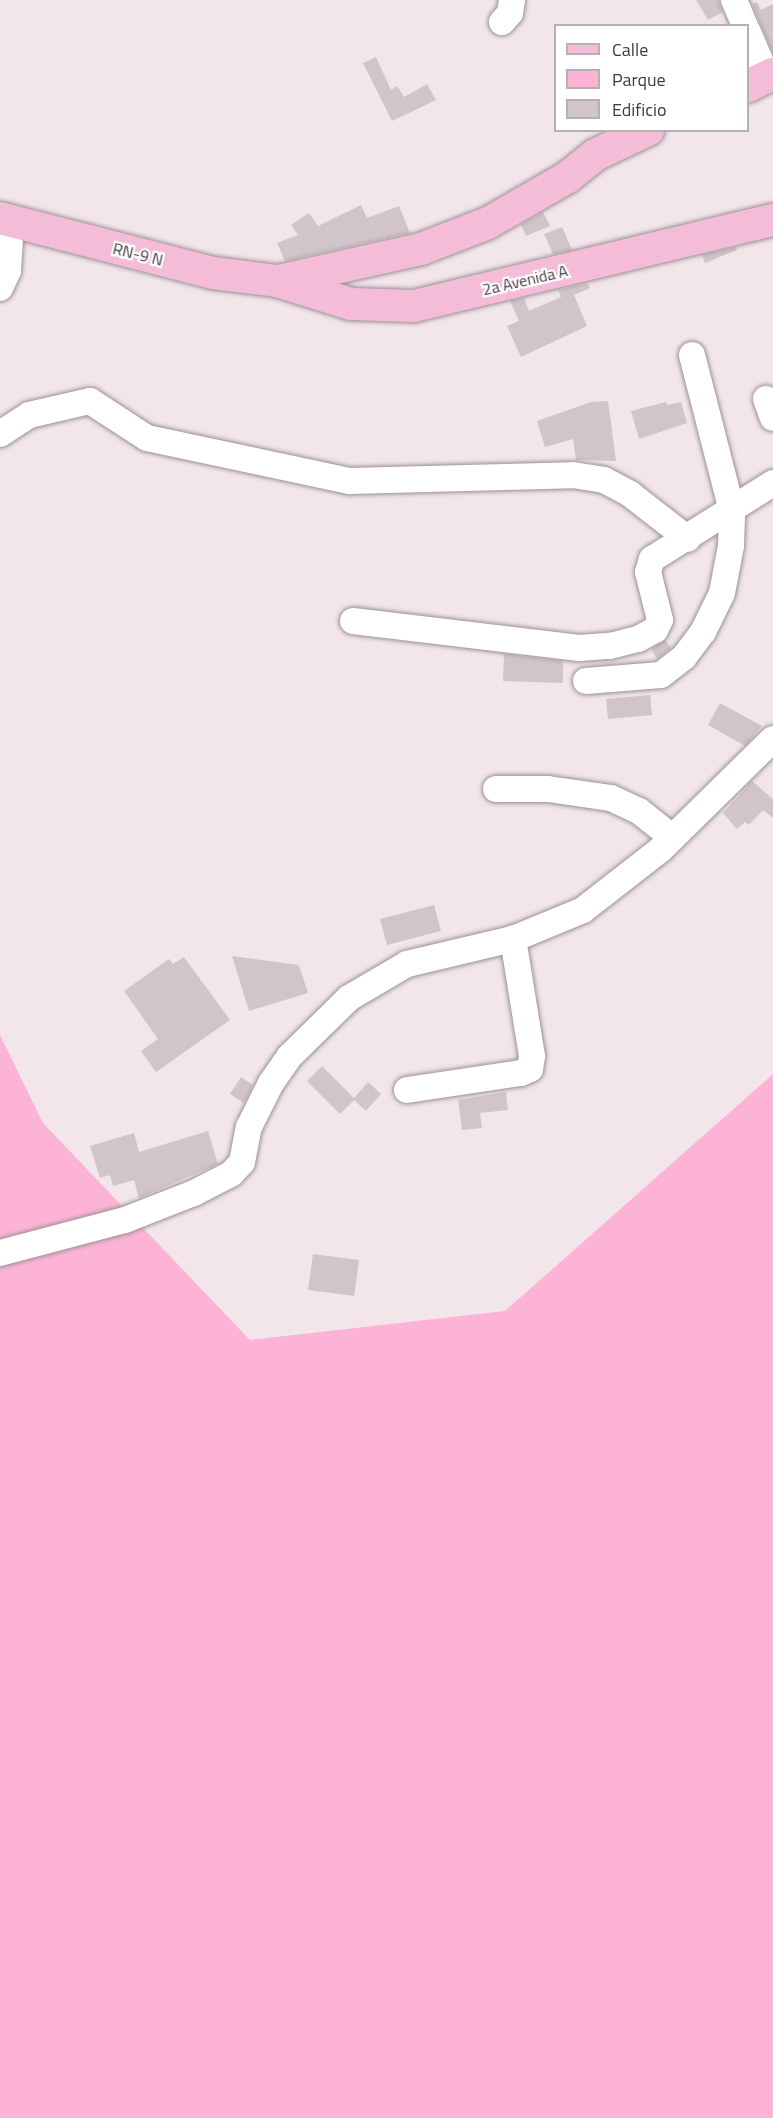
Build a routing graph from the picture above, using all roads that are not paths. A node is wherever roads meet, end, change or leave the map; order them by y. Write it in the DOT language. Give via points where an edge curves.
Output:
graph roads {
  1 [pos="734,0"];
  2 [pos="744,24"];
  3 [pos="749,38"];
  4 [pos="762,79"];
  5 [pos="644,132"];
  6 [pos="6,219"];
  7 [pos="773,220"];
  8 [pos="277,281"];
  9 [pos="0,288"];
  10 [pos="692,355"];
  11 [pos="0,434"];
  12 [pos="773,483"];
  13 [pos="732,511"];
  14 [pos="688,539"];
  15 [pos="352,621"];
  16 [pos="586,681"];
  17 [pos="773,739"];
  18 [pos="496,789"];
  19 [pos="673,838"];
  20 [pos="513,939"];
  21 [pos="407,1090"];
  22 [pos="0,1253"];
  1 -- 2 [label="street"];
  3 -- 4 [label="street"];
  5 -- 8 [label="main road" via="595,155 523,204 477,227 422,249"];
  6 -- 8 [label="main road, RN-9 N" via="213,273"];
  6 -- 9 [label="street" via="8,271"];
  7 -- 8 [label="main road, 2a Avenida A" via="414,306 351,304"];
  10 -- 13 [label="street"];
  11 -- 14 [label="street" via="29,415 90,401 147,438 350,481 573,475 604,480 630,494"];
  12 -- 13 [label="street"];
  13 -- 14 [label="street"];
  13 -- 16 [label="street" via="731,546 722,593 703,632 684,657 661,675 645,679"];
  14 -- 15 [label="street" via="649,562 660,620 650,633 625,643 579,648"];
  17 -- 19 [label="street"];
  18 -- 19 [label="street" via="548,789 611,798 639,811"];
  19 -- 20 [label="street" via="584,910"];
  20 -- 21 [label="street" via="532,1056 530,1068 521,1073"];
  20 -- 22 [label="street" via="407,964 349,998 308,1036 271,1083 249,1127 242,1162 231,1174 125,1220"];
}
